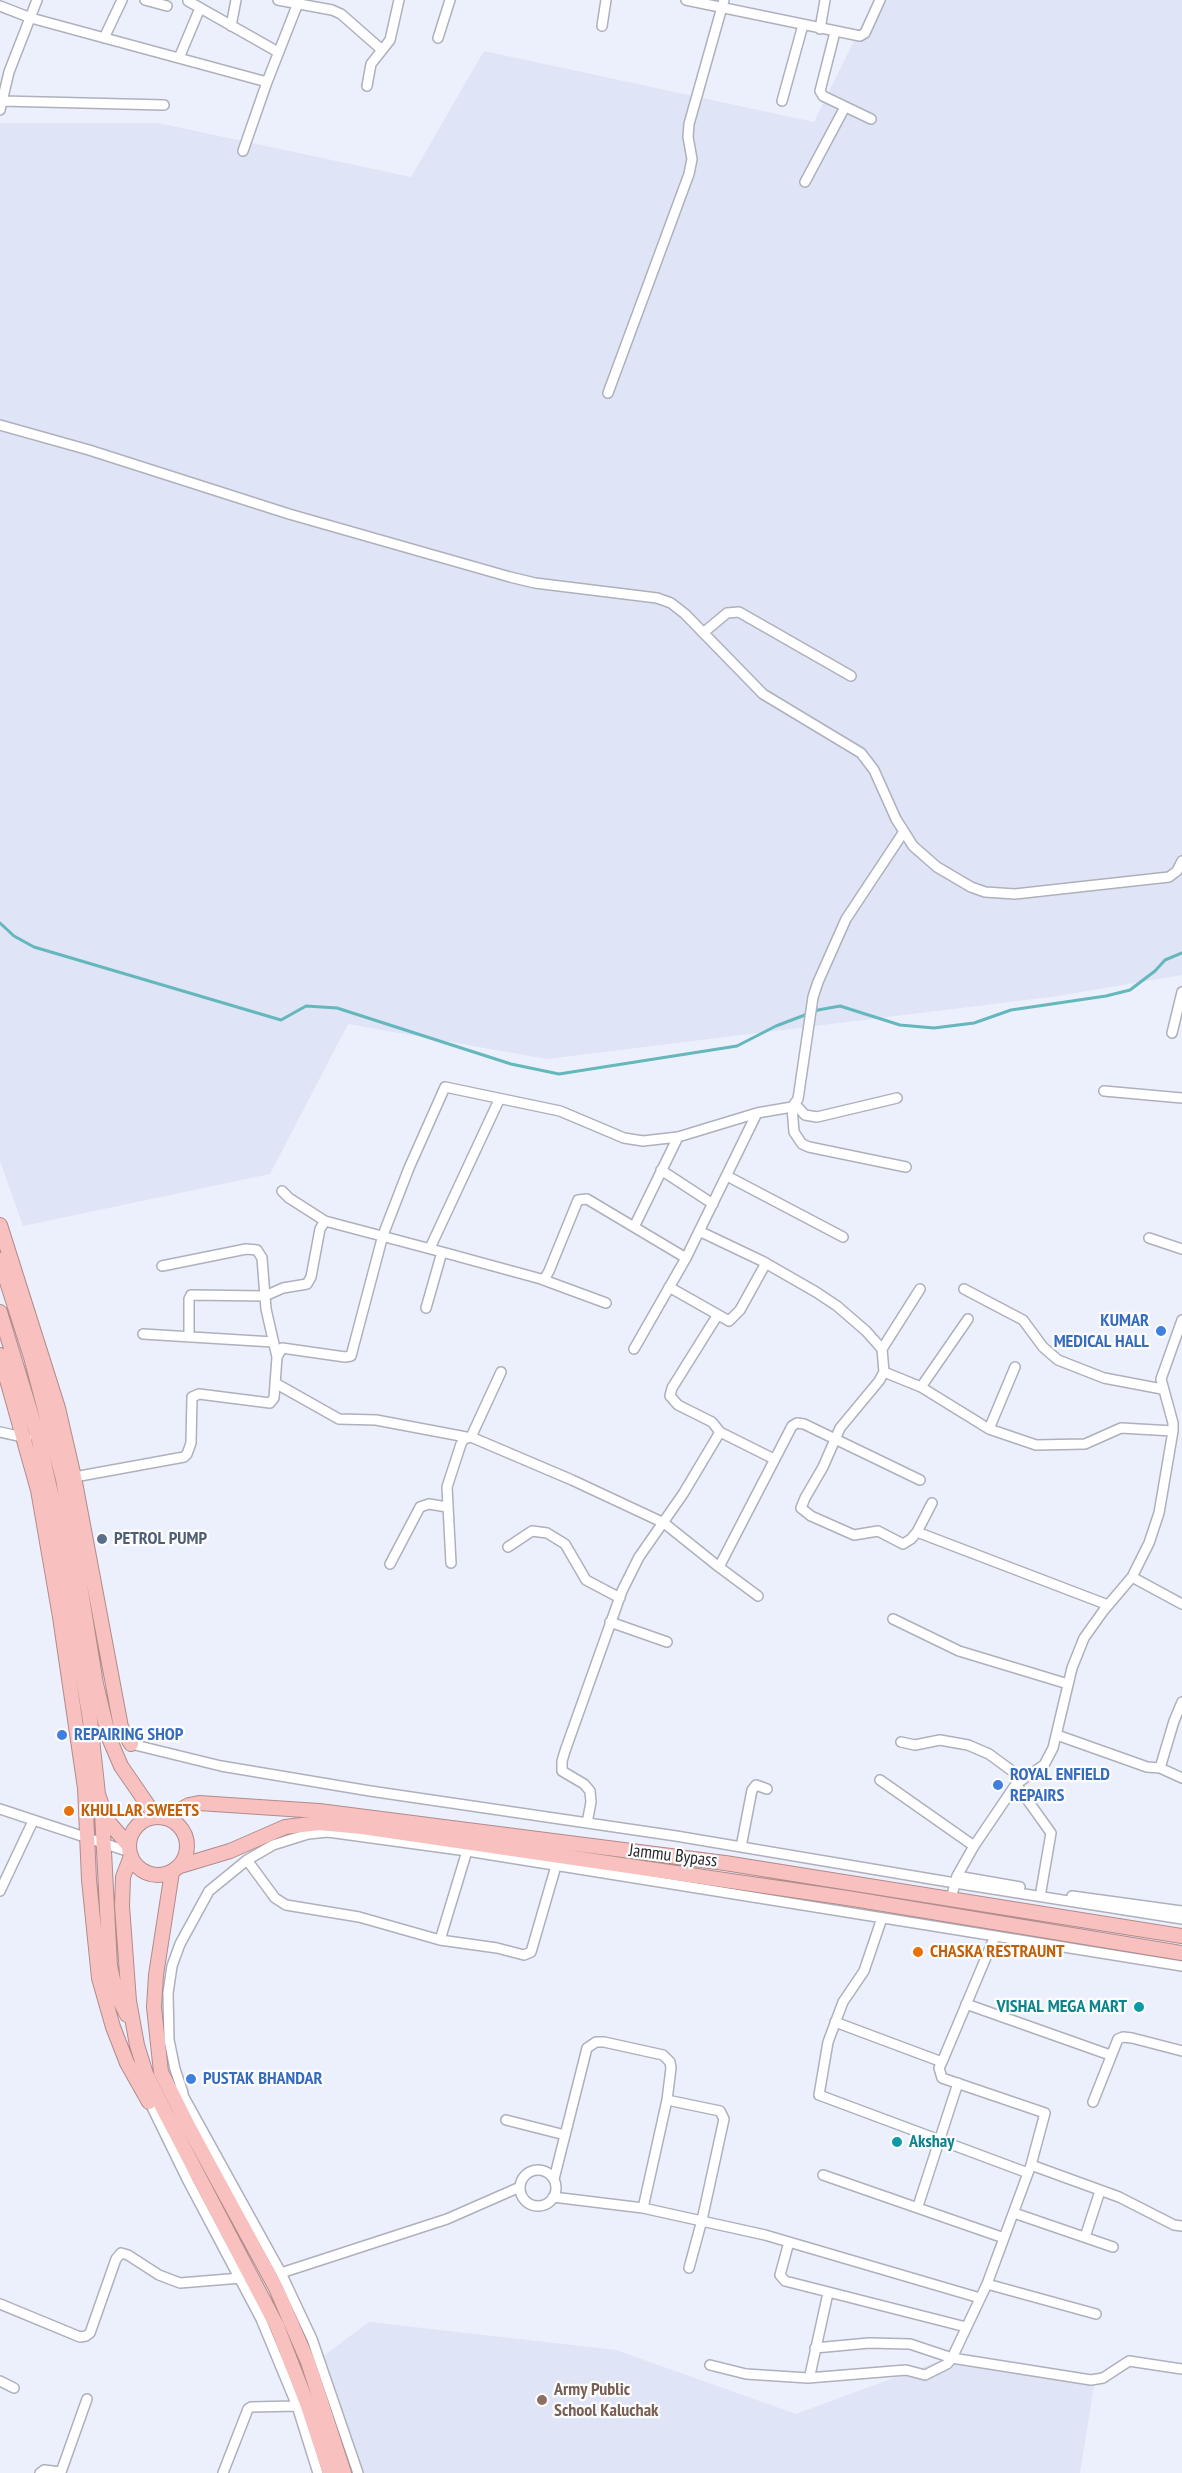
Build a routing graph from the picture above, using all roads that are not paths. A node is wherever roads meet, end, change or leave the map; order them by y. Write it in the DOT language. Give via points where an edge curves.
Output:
graph roads {
  1 [pos="37,0"];
  2 [pos="122,0"];
  3 [pos="145,0"];
  4 [pos="237,0"];
  5 [pos="278,0"];
  6 [pos="399,0"];
  7 [pos="450,0"];
  8 [pos="606,0"];
  9 [pos="686,0"];
  10 [pos="825,0"];
  11 [pos="880,0"];
  12 [pos="188,1"];
  13 [pos="298,3"];
  14 [pos="723,4"];
  15 [pos="0,6"];
  16 [pos="167,6"];
  17 [pos="200,8"];
  18 [pos="31,18"];
  19 [pos="803,25"];
  20 [pos="231,26"];
  21 [pos="602,26"];
  22 [pos="820,28"];
  23 [pos="835,32"];
  24 [pos="104,38"];
  25 [pos="438,38"];
  26 [pos="382,50"];
  27 [pos="278,52"];
  28 [pos="179,58"];
  29 [pos="5,72"];
  30 [pos="267,82"];
  31 [pos="367,86"];
  32 [pos="782,101"];
  33 [pos="1,105"];
  34 [pos="164,105"];
  35 [pos="845,107"];
  36 [pos="871,119"];
  37 [pos="243,151"];
  38 [pos="805,183"];
  39 [pos="608,393"];
  40 [pos="0,425"];
  41 [pos="703,633"];
  42 [pos="851,676"];
  43 [pos="903,833"];
  44 [pos="1182,861"];
  45 [pos="1182,992"];
  46 [pos="1172,1033"];
  47 [pos="1104,1091"];
  48 [pos="897,1098"];
  49 [pos="1182,1098"];
  50 [pos="499,1100"];
  51 [pos="793,1105"];
  52 [pos="758,1113"];
  53 [pos="678,1137"];
  54 [pos="906,1167"];
  55 [pos="661,1170"];
  56 [pos="727,1176"];
  57 [pos="282,1191"];
  58 [pos="713,1204"];
  59 [pos="325,1221"];
  60 [pos="0,1225"];
  61 [pos="634,1227"];
  62 [pos="699,1231"];
  63 [pos="383,1235"];
  64 [pos="843,1238"];
  65 [pos="1149,1238"];
  66 [pos="430,1248"];
  67 [pos="1182,1249"];
  68 [pos="442,1252"];
  69 [pos="686,1258"];
  70 [pos="0,1260"];
  71 [pos="766,1263"];
  72 [pos="162,1266"];
  73 [pos="541,1279"];
  74 [pos="669,1287"];
  75 [pos="920,1289"];
  76 [pos="964,1289"];
  77 [pos="265,1296"];
  78 [pos="606,1303"];
  79 [pos="426,1308"];
  80 [pos="0,1312"];
  81 [pos="717,1316"];
  82 [pos="968,1319"];
  83 [pos="1182,1320"];
  84 [pos="144,1334"];
  85 [pos="189,1337"];
  86 [pos="273,1342"];
  87 [pos="634,1349"];
  88 [pos="882,1349"];
  89 [pos="0,1355"];
  90 [pos="277,1357"];
  91 [pos="1015,1367"];
  92 [pos="501,1372"];
  93 [pos="884,1372"];
  94 [pos="275,1383"];
  95 [pos="921,1388"];
  96 [pos="1162,1389"];
  97 [pos="989,1429"];
  98 [pos="1173,1431"];
  99 [pos="0,1432"];
  100 [pos="720,1432"];
  101 [pos="469,1437"];
  102 [pos="24,1438"];
  103 [pos="836,1438"];
  104 [pos="39,1440"];
  105 [pos="774,1459"];
  106 [pos="38,1468"];
  107 [pos="69,1478"];
  108 [pos="920,1480"];
  109 [pos="932,1503"];
  110 [pos="447,1507"];
  111 [pos="664,1523"];
  112 [pos="65,1524"];
  113 [pos="917,1532"];
  114 [pos="508,1547"];
  115 [pos="452,1563"];
  116 [pos="390,1564"];
  117 [pos="719,1567"];
  118 [pos="92,1576"];
  119 [pos="1132,1577"];
  120 [pos="76,1596"];
  121 [pos="758,1596"];
  122 [pos="620,1598"];
  123 [pos="1182,1604"];
  124 [pos="1108,1605"];
  125 [pos="60,1617"];
  126 [pos="893,1619"];
  127 [pos="610,1622"];
  128 [pos="668,1642"];
  129 [pos="1068,1684"];
  130 [pos="1182,1702"];
  131 [pos="1057,1735"];
  132 [pos="901,1742"];
  133 [pos="131,1743"];
  134 [pos="1160,1768"];
  135 [pos="1182,1778"];
  136 [pos="880,1780"];
  137 [pos="1020,1782"];
  138 [pos="766,1789"];
  139 [pos="101,1808"];
  140 [pos="0,1809"];
  141 [pos="160,1818"];
  142 [pos="33,1821"];
  143 [pos="587,1823"];
  144 [pos="86,1839"];
  145 [pos="103,1843"];
  146 [pos="974,1846"];
  147 [pos="741,1847"];
  148 [pos="130,1851"];
  149 [pos="467,1851"];
  150 [pos="247,1860"];
  151 [pos="556,1866"];
  152 [pos="176,1869"];
  153 [pos="4,1875"];
  154 [pos="956,1880"];
  155 [pos="0,1891"];
  156 [pos="1041,1892"];
  157 [pos="951,1899"];
  158 [pos="1145,1909"];
  159 [pos="1182,1911"];
  160 [pos="882,1918"];
  161 [pos="1182,1919"];
  162 [pos="995,1936"];
  163 [pos="1182,1936"];
  164 [pos="440,1940"];
  165 [pos="1182,1953"];
  166 [pos="1182,1966"];
  167 [pos="966,2004"];
  168 [pos="836,2022"];
  169 [pos="132,2025"];
  170 [pos="1182,2051"];
  171 [pos="1110,2055"];
  172 [pos="942,2062"];
  173 [pos="161,2072"];
  174 [pos="146,2074"];
  175 [pos="958,2083"];
  176 [pos="183,2093"];
  177 [pos="667,2100"];
  178 [pos="149,2102"];
  179 [pos="1093,2102"];
  180 [pos="506,2120"];
  181 [pos="565,2135"];
  182 [pos="939,2139"];
  183 [pos="1029,2169"];
  184 [pos="823,2175"];
  185 [pos="554,2179"];
  186 [pos="520,2187"];
  187 [pos="1100,2190"];
  188 [pos="553,2197"];
  189 [pos="918,2206"];
  190 [pos="643,2208"];
  191 [pos="1014,2213"];
  192 [pos="702,2220"];
  193 [pos="1182,2226"];
  194 [pos="1085,2237"];
  195 [pos="1004,2238"];
  196 [pos="789,2242"];
  197 [pos="1113,2247"];
  198 [pos="689,2268"];
  199 [pos="281,2273"];
  200 [pos="241,2278"];
  201 [pos="987,2284"];
  202 [pos="828,2294"];
  203 [pos="980,2298"];
  204 [pos="0,2304"];
  205 [pos="1096,2314"];
  206 [pos="966,2328"];
  207 [pos="814,2348"];
  208 [pos="952,2358"];
  209 [pos="710,2365"];
  210 [pos="1182,2369"];
  211 [pos="808,2378"];
  212 [pos="0,2381"];
  213 [pos="14,2388"];
  214 [pos="87,2399"];
  215 [pos="297,2406"];
  216 [pos="40,2473"];
  217 [pos="223,2473"];
  218 [pos="318,2473"];
  219 [pos="330,2473"];
  220 [pos="344,2473"];
  221 [pos="358,2473"];
  1 -- 18 [label="street"];
  2 -- 24 [label="street"];
  3 -- 16 [label="street"];
  4 -- 20 [label="street"];
  5 -- 13 [label="street"];
  6 -- 26 [label="street" via="391,35"];
  7 -- 25 [label="street"];
  8 -- 21 [label="street"];
  9 -- 14 [label="street"];
  10 -- 22 [label="street"];
  11 -- 23 [label="street" via="865,33 860,36"];
  12 -- 17 [label="street"];
  13 -- 26 [label="street" via="341,14"];
  13 -- 27 [label="street"];
  14 -- 19 [label="street"];
  14 -- 39 [label="street" via="689,124 689,174"];
  15 -- 18 [label="street"];
  17 -- 20 [label="street"];
  17 -- 28 [label="street"];
  18 -- 24 [label="street"];
  18 -- 29 [label="street"];
  19 -- 22 [label="street"];
  19 -- 32 [label="street"];
  20 -- 27 [label="street"];
  22 -- 23 [label="street"];
  23 -- 35 [label="street" via="820,91"];
  24 -- 28 [label="street"];
  26 -- 31 [label="street" via="369,69"];
  27 -- 30 [label="street"];
  28 -- 30 [label="street"];
  29 -- 33 [label="street"];
  30 -- 37 [label="street"];
  33 -- 34 [label="street"];
  35 -- 36 [label="street"];
  35 -- 38 [label="street"];
  40 -- 41 [label="street" via="510,577 657,598 671,603"];
  41 -- 42 [label="street" via="727,613 739,612"];
  41 -- 43 [label="street" via="773,701 861,753 874,770"];
  43 -- 44 [label="street" via="947,873 971,887 1000,895 1169,877 1177,872"];
  43 -- 51 [label="street" via="846,919 818,982"];
  45 -- 46 [label="street"];
  47 -- 49 [label="street"];
  48 -- 51 [label="street" via="817,1117 805,1115"];
  50 -- 53 [label="street" via="560,1111 633,1140"];
  50 -- 63 [label="street" via="445,1088 408,1168"];
  50 -- 66 [label="street"];
  51 -- 52 [label="street"];
  51 -- 54 [label="street" via="794,1132 802,1144"];
  52 -- 53 [label="street"];
  52 -- 56 [label="street"];
  53 -- 55 [label="street"];
  55 -- 58 [label="street"];
  55 -- 61 [label="street"];
  56 -- 58 [label="street"];
  56 -- 64 [label="street"];
  57 -- 59 [label="street"];
  58 -- 62 [label="street"];
  59 -- 63 [label="street"];
  59 -- 77 [label="street" via="307,1284 283,1287"];
  60 -- 107 [label="highway" via="47,1371"];
  61 -- 69 [label="street"];
  61 -- 73 [label="street" via="587,1199 578,1200 549,1271"];
  62 -- 69 [label="street"];
  62 -- 71 [label="street"];
  63 -- 66 [label="street"];
  63 -- 90 [label="street" via="351,1356 287,1347 278,1351"];
  65 -- 67 [label="street"];
  66 -- 68 [label="street"];
  68 -- 73 [label="street"];
  68 -- 79 [label="street"];
  69 -- 74 [label="street"];
  70 -- 107 [label="highway"];
  71 -- 81 [label="street" via="734,1318 726,1321"];
  71 -- 88 [label="street" via="837,1306"];
  72 -- 77 [label="street" via="257,1250 262,1258"];
  73 -- 78 [label="street"];
  74 -- 81 [label="street"];
  74 -- 87 [label="street"];
  75 -- 88 [label="street"];
  76 -- 96 [label="street" via="1027,1324 1058,1360 1104,1378"];
  77 -- 85 [label="street" via="191,1295"];
  77 -- 86 [label="street"];
  80 -- 104 [label="highway"];
  81 -- 100 [label="street" via="670,1396 678,1405 712,1422"];
  82 -- 95 [label="street"];
  83 -- 96 [label="street" via="1162,1370"];
  84 -- 85 [label="street"];
  85 -- 86 [label="street"];
  86 -- 90 [label="street"];
  88 -- 93 [label="street"];
  89 -- 102 [label="highway"];
  90 -- 94 [label="street"];
  91 -- 97 [label="street"];
  92 -- 101 [label="street"];
  93 -- 95 [label="street"];
  93 -- 103 [label="street" via="846,1419"];
  94 -- 101 [label="street" via="339,1419 375,1420"];
  94 -- 107 [label="street" via="270,1402 195,1394 191,1402 190,1449 184,1457"];
  95 -- 97 [label="street"];
  96 -- 98 [label="street"];
  97 -- 98 [label="street" via="1049,1447 1085,1444 1121,1428"];
  98 -- 119 [label="street" via="1159,1513"];
  99 -- 102 [label="street"];
  100 -- 105 [label="street"];
  100 -- 111 [label="street"];
  101 -- 110 [label="street" via="461,1444 449,1479"];
  101 -- 111 [label="street"];
  102 -- 104 [label="street"];
  102 -- 106 [label="highway"];
  103 -- 105 [label="street" via="797,1423"];
  103 -- 108 [label="street"];
  103 -- 113 [label="street" via="801,1505 804,1512 854,1535 878,1531 903,1544"];
  104 -- 106 [label="highway"];
  105 -- 117 [label="street"];
  106 -- 112 [label="highway"];
  106 -- 125 [label="highway"];
  107 -- 112 [label="highway"];
  107 -- 118 [label="highway"];
  109 -- 113 [label="street"];
  110 -- 115 [label="street"];
  110 -- 116 [label="street" via="420,1507"];
  111 -- 117 [label="street"];
  111 -- 122 [label="street" via="639,1557"];
  112 -- 120 [label="highway"];
  113 -- 124 [label="street"];
  114 -- 122 [label="street" via="532,1531 547,1533 566,1544 586,1580"];
  117 -- 121 [label="street"];
  118 -- 120 [label="highway"];
  118 -- 133 [label="highway" via="121,1727"];
  119 -- 123 [label="street"];
  119 -- 124 [label="street"];
  120 -- 125 [label="highway"];
  120 -- 139 [label="highway"];
  120 -- 141 [label="highway" via="109,1738 121,1766"];
  122 -- 127 [label="street"];
  124 -- 129 [label="street" via="1084,1638"];
  125 -- 144 [label="highway" via="85,1788"];
  126 -- 129 [label="street" via="959,1651"];
  127 -- 128 [label="street"];
  127 -- 143 [label="street" via="561,1761 562,1771 590,1791"];
  129 -- 131 [label="street"];
  130 -- 134 [label="street"];
  131 -- 134 [label="street" via="1147,1767"];
  131 -- 137 [label="street" via="1044,1765"];
  132 -- 137 [label="street" via="915,1745 940,1740 968,1745 989,1754"];
  133 -- 143 [label="street" via="221,1766"];
  134 -- 135 [label="street"];
  136 -- 146 [label="street"];
  137 -- 146 [label="street"];
  137 -- 156 [label="street" via="1052,1833"];
  138 -- 147 [label="street" via="756,1785 752,1790"];
  139 -- 145 [label="highway"];
  139 -- 148 [label="highway"];
  140 -- 142 [label="street"];
  141 -- 148 [label="highway" via="135,1828"];
  141 -- 152 [label="highway" via="175,1822 186,1838 188,1848"];
  141 -- 157 [label="highway, Jammu Bypass" via="199,1803 319,1811 725,1863"];
  142 -- 144 [label="street"];
  142 -- 153 [label="street"];
  143 -- 147 [label="street"];
  144 -- 145 [label="street"];
  144 -- 178 [label="highway" via="99,1978 112,2027"];
  145 -- 148 [label="street"];
  145 -- 169 [label="highway" via="110,1966 116,1993"];
  146 -- 154 [label="street"];
  147 -- 154 [label="street"];
  148 -- 152 [label="highway" via="144,1871 163,1875"];
  148 -- 169 [label="highway" via="123,1878 122,1906"];
  149 -- 150 [label="street" via="328,1832 273,1845"];
  149 -- 151 [label="street"];
  149 -- 164 [label="street"];
  150 -- 164 [label="street" via="279,1902 360,1917"];
  150 -- 176 [label="street" via="208,1891 172,1966 169,2040"];
  151 -- 160 [label="street"];
  151 -- 164 [label="street" via="528,1954"];
  152 -- 165 [label="highway, Jammu Bypass" via="285,1827 319,1823 847,1898"];
  152 -- 173 [label="highway" via="156,1975 154,2007"];
  153 -- 155 [label="street"];
  154 -- 156 [label="street"];
  154 -- 157 [label="street"];
  154 -- 158 [label="street"];
  156 -- 158 [label="street"];
  157 -- 163 [label="highway, Jammu Bypass"];
  158 -- 159 [label="street"];
  158 -- 161 [label="street"];
  160 -- 162 [label="street"];
  160 -- 168 [label="street" via="864,1971 843,2002"];
  162 -- 166 [label="street"];
  162 -- 167 [label="street"];
  167 -- 171 [label="street"];
  167 -- 172 [label="street"];
  168 -- 172 [label="street"];
  168 -- 182 [label="street" via="828,2042 819,2095"];
  169 -- 174 [label="highway"];
  170 -- 171 [label="street" via="1123,2037 1114,2043"];
  171 -- 179 [label="street"];
  172 -- 175 [label="street" via="942,2078"];
  173 -- 176 [label="street"];
  173 -- 220 [label="highway" via="276,2288 308,2362"];
  174 -- 178 [label="street"];
  174 -- 219 [label="highway" via="276,2326 309,2406"];
  175 -- 182 [label="street"];
  175 -- 183 [label="street" via="1045,2113"];
  176 -- 199 [label="street"];
  177 -- 181 [label="street" via="671,2068 667,2057 596,2042 587,2048"];
  177 -- 190 [label="street"];
  177 -- 192 [label="street" via="723,2114"];
  178 -- 200 [label="street"];
  180 -- 181 [label="street"];
  181 -- 185 [label="street"];
  182 -- 183 [label="street"];
  182 -- 189 [label="street"];
  183 -- 187 [label="street"];
  183 -- 191 [label="street"];
  184 -- 189 [label="street"];
  185 -- 186 [label="street" via="545,2171 533,2170 524,2176"];
  185 -- 188 [label="street"];
  186 -- 188 [label="street" via="523,2198 533,2205 544,2205"];
  186 -- 199 [label="street" via="447,2219"];
  187 -- 193 [label="street"];
  187 -- 194 [label="street"];
  188 -- 190 [label="street"];
  189 -- 195 [label="street"];
  190 -- 192 [label="street"];
  191 -- 194 [label="street"];
  191 -- 195 [label="street"];
  192 -- 196 [label="street"];
  192 -- 198 [label="street"];
  194 -- 197 [label="street"];
  195 -- 201 [label="street"];
  196 -- 202 [label="street" via="781,2279"];
  196 -- 203 [label="street"];
  199 -- 221 [label="street" via="312,2339"];
  200 -- 204 [label="street" via="180,2283 121,2253 90,2333 81,2337"];
  200 -- 215 [label="street"];
  201 -- 203 [label="street"];
  201 -- 205 [label="street"];
  202 -- 206 [label="street"];
  202 -- 207 [label="street"];
  203 -- 206 [label="street"];
  206 -- 208 [label="street"];
  207 -- 208 [label="street" via="910,2344"];
  207 -- 211 [label="street"];
  208 -- 210 [label="street" via="1091,2380 1103,2378 1129,2361"];
  208 -- 211 [label="street" via="925,2375 906,2370"];
  209 -- 211 [label="street" via="746,2374"];
  212 -- 213 [label="street"];
  214 -- 216 [label="street" via="61,2472"];
  215 -- 217 [label="street" via="248,2409"];
  215 -- 218 [label="street"];
}
